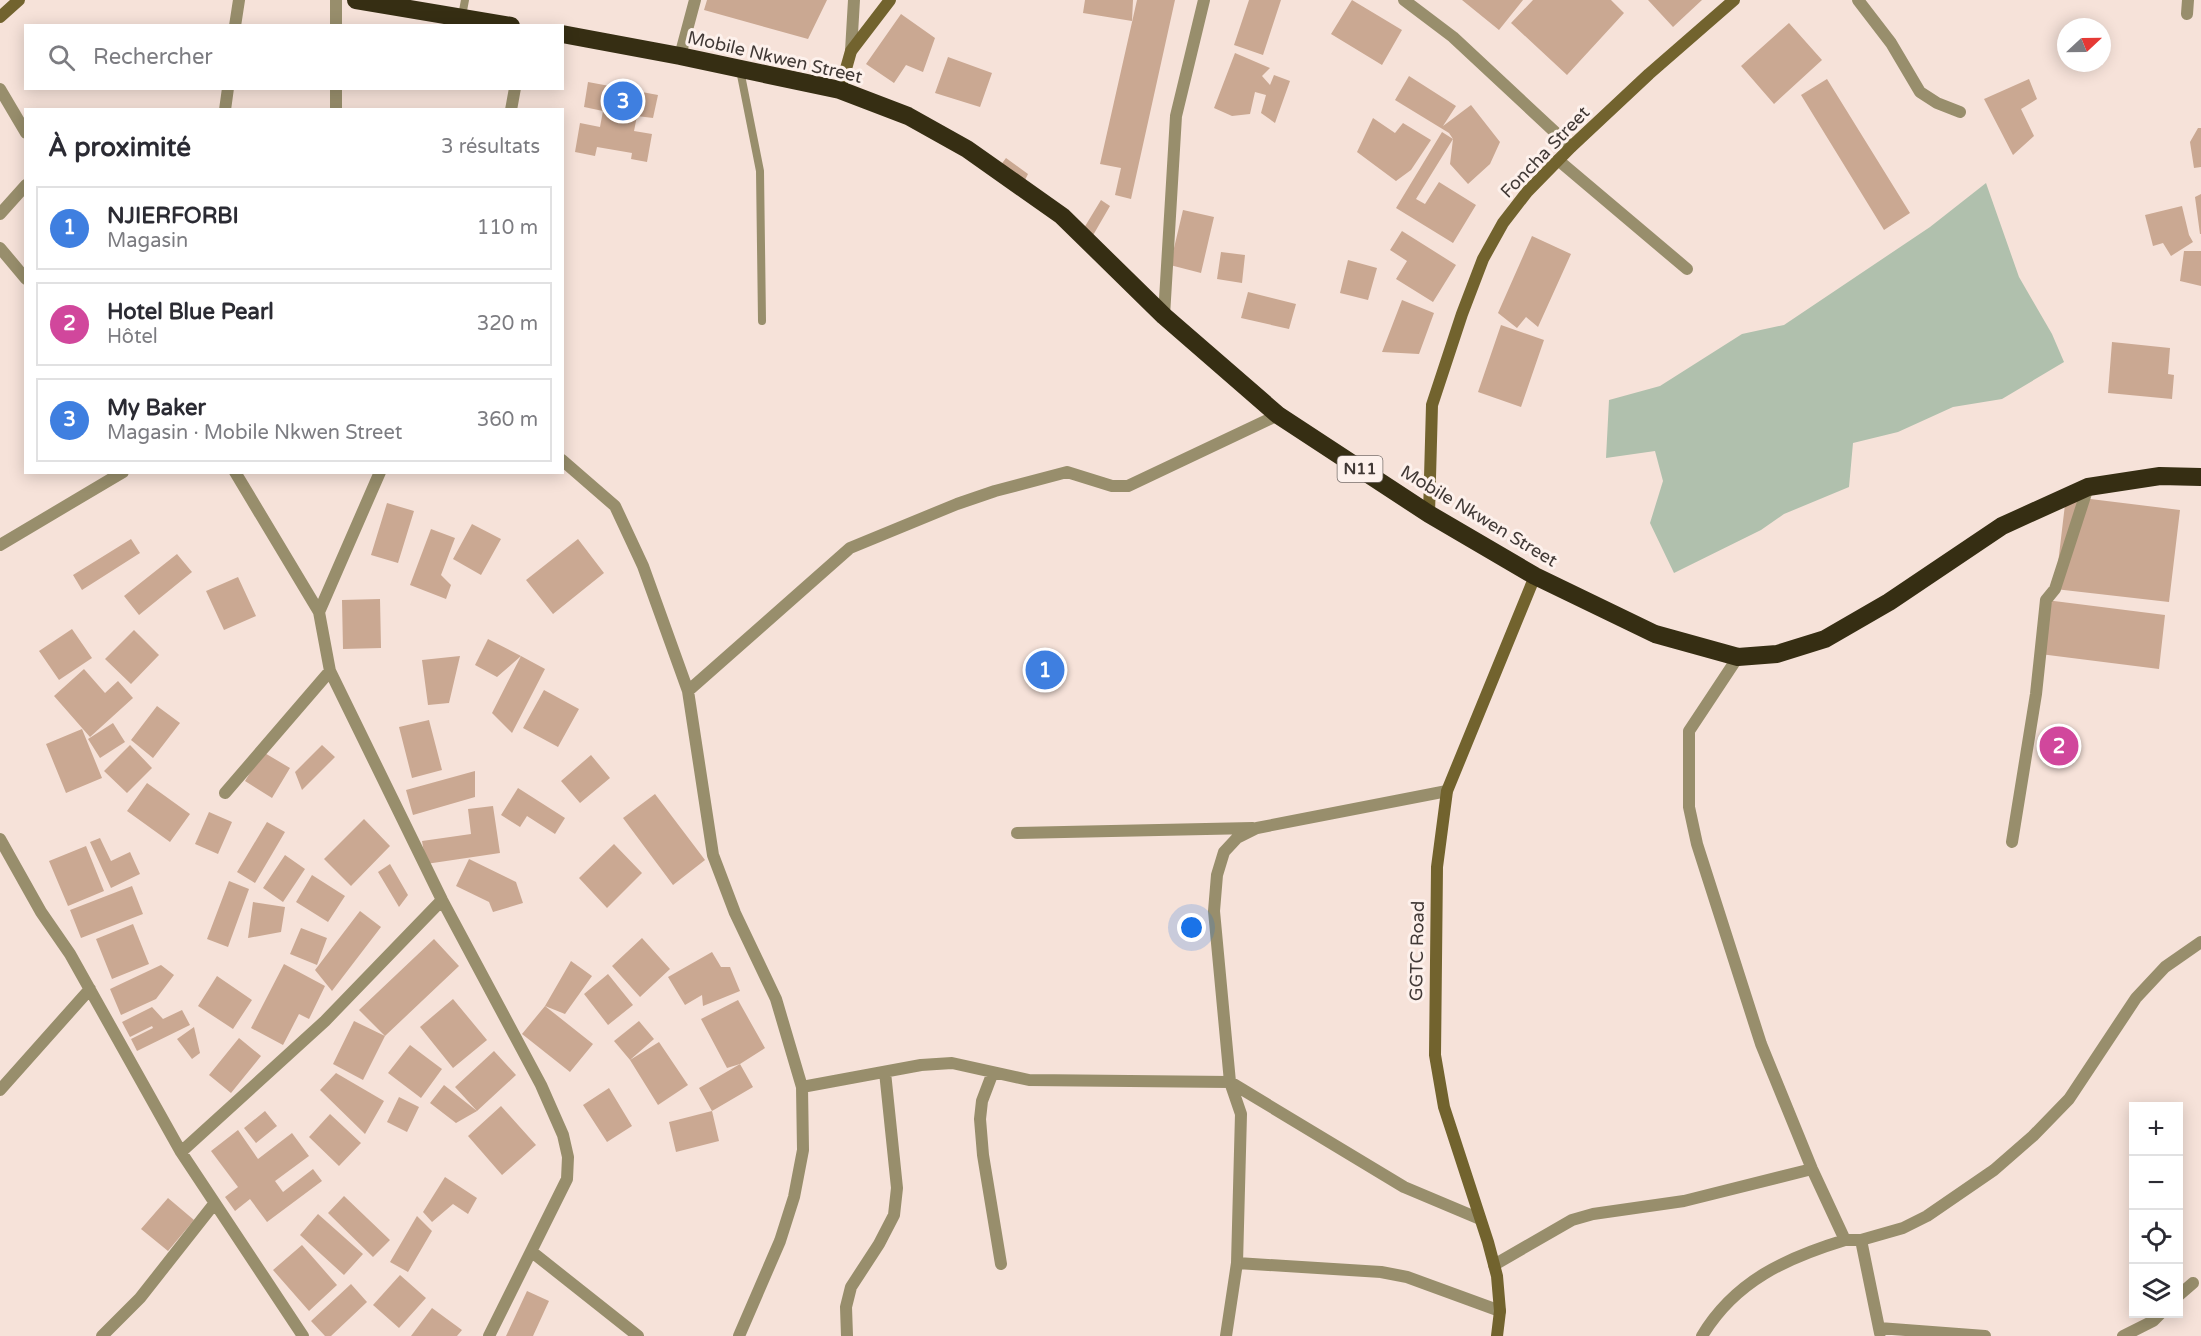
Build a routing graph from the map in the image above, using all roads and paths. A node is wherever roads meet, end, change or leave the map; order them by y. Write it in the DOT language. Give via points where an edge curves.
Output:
graph roads {
  1 [pos="19,0"];
  2 [pos="238,0"];
  3 [pos="336,0"];
  4 [pos="356,0"];
  5 [pos="695,0"];
  6 [pos="854,0"];
  7 [pos="890,0"];
  8 [pos="1204,0"];
  9 [pos="1404,0"];
  10 [pos="1734,0"];
  11 [pos="1858,0"];
  12 [pos="2188,0"];
  13 [pos="463,9"];
  14 [pos="2187,14"];
  15 [pos="0,17"];
  16 [pos="236,24"];
  17 [pos="336,24"];
  18 [pos="505,24"];
  19 [pos="564,34"];
  20 [pos="850,51"];
  21 [pos="680,56"];
  22 [pos="740,69"];
  23 [pos="0,89"];
  24 [pos="228,90"];
  25 [pos="336,90"];
  26 [pos="515,90"];
  27 [pos="840,90"];
  28 [pos="225,108"];
  29 [pos="336,108"];
  30 [pos="511,108"];
  31 [pos="1960,112"];
  32 [pos="24,130"];
  33 [pos="1571,147"];
  34 [pos="1558,160"];
  35 [pos="24,187"];
  36 [pos="0,213"];
  37 [pos="0,248"];
  38 [pos="1687,269"];
  39 [pos="24,277"];
  40 [pos="1164,316"];
  41 [pos="762,321"];
  42 [pos="1278,415"];
  43 [pos="564,462"];
  44 [pos="120,474"];
  45 [pos="236,474"];
  46 [pos="379,474"];
  47 [pos="2201,477"];
  48 [pos="2088,487"];
  49 [pos="1429,514"];
  50 [pos="0,545"];
  51 [pos="1535,576"];
  52 [pos="319,612"];
  53 [pos="1738,657"];
  54 [pos="330,671"];
  55 [pos="688,691"];
  56 [pos="1447,791"];
  57 [pos="225,793"];
  58 [pos="1257,828"];
  59 [pos="1017,833"];
  60 [pos="0,839"];
  61 [pos="2012,842"];
  62 [pos="442,900"];
  63 [pos="2201,942"];
  64 [pos="90,989"];
  65 [pos="885,1072"];
  66 [pos="993,1072"];
  67 [pos="1230,1082"];
  68 [pos="802,1086"];
  69 [pos="0,1090"];
  70 [pos="181,1152"];
  71 [pos="1812,1169"];
  72 [pos="214,1204"];
  73 [pos="1480,1220"];
  74 [pos="1845,1240"];
  75 [pos="1861,1240"];
  76 [pos="532,1252"];
  77 [pos="1237,1263"];
  78 [pos="1001,1264"];
  79 [pos="1494,1264"];
  80 [pos="2193,1283"];
  81 [pos="2183,1292"];
  82 [pos="1500,1311"];
  83 [pos="2156,1318"];
  84 [pos="1880,1332"];
  85 [pos="102,1336"];
  86 [pos="303,1336"];
  87 [pos="489,1336"];
  88 [pos="638,1336"];
  89 [pos="739,1336"];
  90 [pos="847,1336"];
  91 [pos="1226,1336"];
  92 [pos="1497,1336"];
  93 [pos="1702,1336"];
  94 [pos="1985,1336"];
  95 [pos="2123,1336"];
  1 -- 15 [label="street"];
  2 -- 16 [label="street"];
  3 -- 17 [label="street"];
  4 -- 13 [label="highway"];
  5 -- 21 [label="street"];
  6 -- 20 [label="street"];
  7 -- 20 [label="street"];
  8 -- 40 [label="street" via="1176,116"];
  9 -- 33 [label="street" via="1453,37"];
  10 -- 33 [label="street, Foncha Street"];
  11 -- 31 [label="street" via="1892,43 1920,92"];
  12 -- 14 [label="street"];
  13 -- 18 [label="highway"];
  19 -- 21 [label="highway, Mobile Nkwen Street / N11"];
  20 -- 27 [label="street"];
  21 -- 22 [label="highway, Mobile Nkwen Street / N11"];
  22 -- 27 [label="highway, Mobile Nkwen Street / N11"];
  22 -- 41 [label="lane" via="760,171"];
  23 -- 32 [label="street"];
  24 -- 28 [label="street"];
  25 -- 29 [label="street"];
  26 -- 30 [label="street"];
  27 -- 40 [label="highway, Mobile Nkwen Street / N11" via="908,116 967,149 1062,216"];
  33 -- 34 [label="street, Foncha Street"];
  34 -- 38 [label="street"];
  34 -- 49 [label="street, Foncha Street" via="1503,223 1462,314 1432,405"];
  35 -- 36 [label="street"];
  37 -- 39 [label="street"];
  40 -- 42 [label="highway, Mobile Nkwen Street / N11"];
  42 -- 49 [label="highway, Mobile Nkwen Street / N11"];
  42 -- 55 [label="street" via="1128,486 1112,486 1067,472 957,504 850,548"];
  43 -- 55 [label="street" via="615,506 643,566"];
  44 -- 50 [label="street"];
  45 -- 52 [label="street"];
  46 -- 52 [label="street"];
  47 -- 48 [label="highway, Mobile Nkwen Street / N11" via="2160,476"];
  48 -- 53 [label="highway, Mobile Nkwen Street / N11" via="2002,526 1889,602 1825,639 1777,654"];
  48 -- 61 [label="street" via="2055,589 2046,600 2036,694"];
  49 -- 51 [label="highway, Mobile Nkwen Street / N11"];
  51 -- 53 [label="highway, Mobile Nkwen Street / N11" via="1655,634"];
  51 -- 56 [label="street, GGTC Road"];
  52 -- 54 [label="street"];
  53 -- 71 [label="street" via="1689,731 1689,807 1697,844 1761,1044"];
  54 -- 57 [label="street"];
  54 -- 62 [label="street"];
  55 -- 68 [label="street" via="713,855 735,913 776,999"];
  56 -- 58 [label="street"];
  56 -- 73 [label="street, GGTC Road" via="1437,867 1435,1055 1444,1107"];
  58 -- 59 [label="street"];
  58 -- 67 [label="street" via="1238,838 1224,852 1217,875 1214,911"];
  60 -- 64 [label="street" via="40,912"];
  62 -- 70 [label="street" via="325,1021"];
  62 -- 76 [label="street" via="541,1085 563,1135 567,1179"];
  63 -- 75 [label="street" via="2164,967 2136,998 2069,1099 2034,1136 1994,1170 1927,1216 1903,1228"];
  64 -- 69 [label="street"];
  64 -- 70 [label="street"];
  65 -- 66 [label="street" via="952,1064"];
  65 -- 68 [label="street"];
  65 -- 90 [label="street" via="897,1188 894,1215 851,1287 846,1307"];
  66 -- 67 [label="street" via="1029,1080"];
  66 -- 78 [label="street" via="980,1119 982,1155"];
  67 -- 73 [label="street" via="1404,1187"];
  67 -- 77 [label="street" via="1240,1114"];
  68 -- 89 [label="street" via="803,1150 794,1197 780,1241"];
  70 -- 72 [label="street"];
  71 -- 74 [label="street"];
  71 -- 79 [label="street" via="1684,1202 1572,1220"];
  72 -- 85 [label="street" via="140,1298"];
  72 -- 86 [label="street"];
  73 -- 79 [label="street, GGTC Road"];
  74 -- 75 [label="street"];
  74 -- 93 [label="street" via="1803,1253 1762,1273 1726,1304"];
  75 -- 84 [label="street"];
  76 -- 87 [label="street"];
  76 -- 88 [label="street"];
  77 -- 82 [label="street" via="1381,1272 1407,1277"];
  77 -- 91 [label="street"];
  79 -- 82 [label="street, GGTC Road"];
  80 -- 81 [label="street"];
  82 -- 92 [label="street, GGTC Road"];
  83 -- 95 [label="street"];
  84 -- 94 [label="street"];
}
